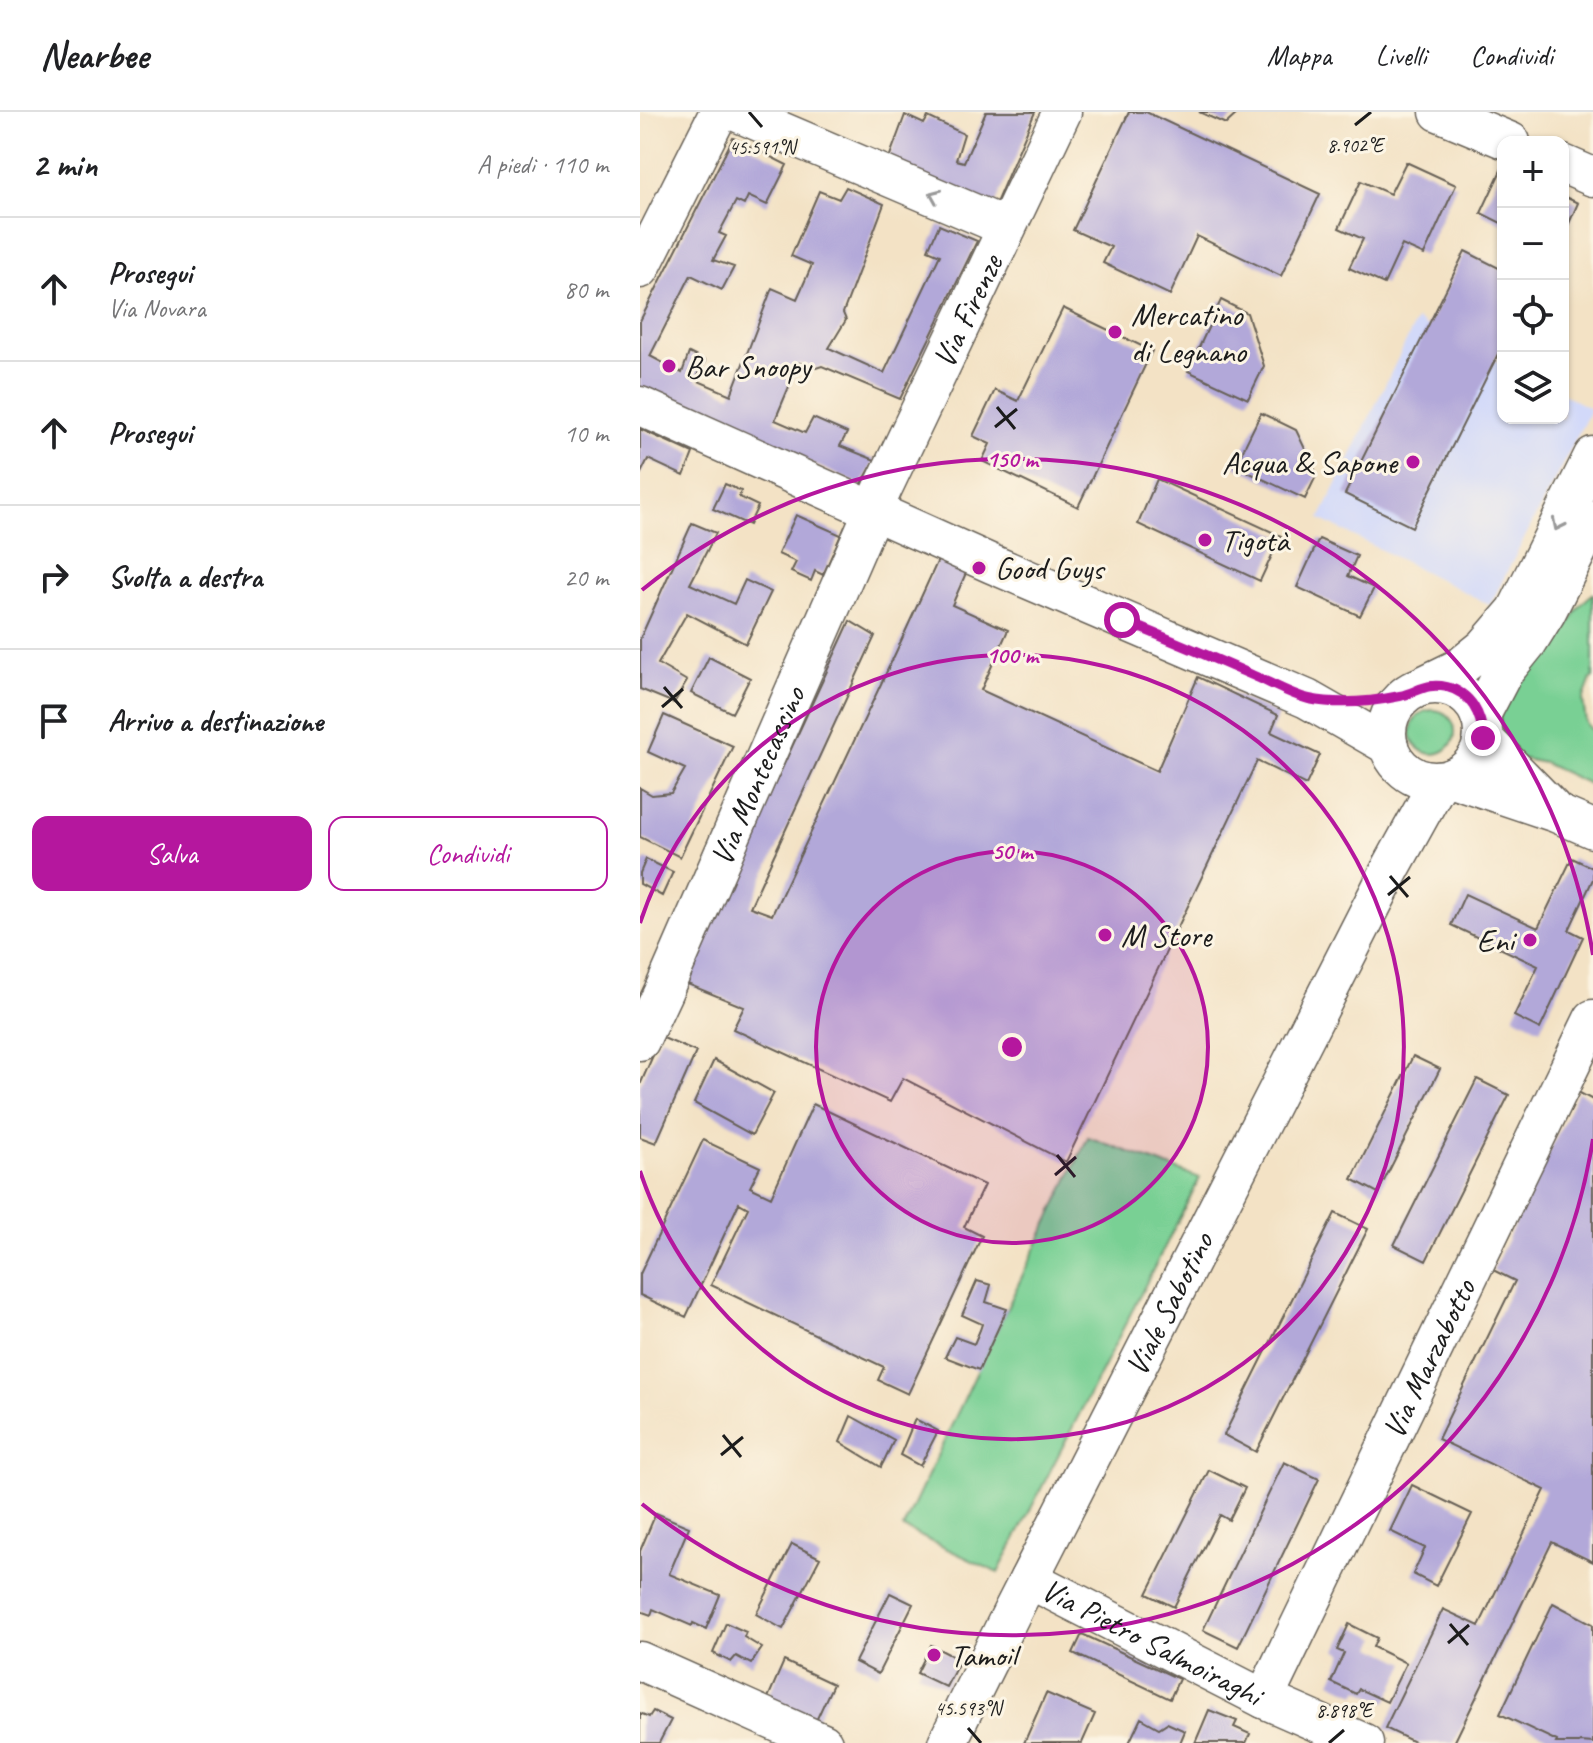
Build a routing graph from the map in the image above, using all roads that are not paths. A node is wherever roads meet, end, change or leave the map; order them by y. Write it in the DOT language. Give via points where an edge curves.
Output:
graph roads {
  1 [pos="719,112"];
  2 [pos="736,112"];
  3 [pos="1062,112"];
  4 [pos="1439,112"];
  5 [pos="1497,136"];
  6 [pos="1569,167"];
  7 [pos="1593,177"];
  8 [pos="1006,227"];
  9 [pos="640,269"];
  10 [pos="640,406"];
  11 [pos="1593,456"];
  12 [pos="874,511"];
  13 [pos="1593,520"];
  14 [pos="1593,583"];
  15 [pos="1512,660"];
  16 [pos="1413,691"];
  17 [pos="1307,699"];
  18 [pos="1481,727"];
  19 [pos="1395,756"];
  20 [pos="1446,779"];
  21 [pos="1556,813"];
  22 [pos="1593,829"];
  23 [pos="1392,866"];
  24 [pos="652,986"];
  25 [pos="1593,1019"];
  26 [pos="640,1041"];
  27 [pos="1029,1579"];
  28 [pos="640,1661"];
  29 [pos="1264,1699"];
  30 [pos="823,1743"];
  31 [pos="947,1743"];
  32 [pos="1364,1743"];
  1 -- 9 [label="street"];
  8 -- 2 [label="street, one-way"];
  3 -- 8 [label="street, Via Firenze"];
  4 -- 5 [label="street"];
  6 -- 7 [label="street"];
  8 -- 12 [label="street, Via Firenze"];
  10 -- 12 [label="street"];
  11 -- 16 [label="street, one-way" via="1516,611 1459,668"];
  12 -- 17 [label="street"];
  12 -- 24 [label="street, Via Montecassino"];
  13 -- 15 [label="street" via="1546,613"];
  14 -- 15 [label="street" via="1575,595 1550,632"];
  15 -- 18 [label="street"];
  16 -- 17 [label="street" via="1372,701"];
  16 -- 18 [label="street" via="1449,687 1473,704"];
  16 -- 19 [label="street" via="1389,718 1387,732"];
  17 -- 19 [label="street"];
  18 -- 20 [label="street" via="1473,762"];
  18 -- 21 [label="street"];
  19 -- 20 [label="street" via="1411,775"];
  19 -- 23 [label="street, Viale Sabotino" via="1398,814"];
  20 -- 21 [label="street"];
  20 -- 23 [label="street, Viale Sabotino"];
  21 -- 22 [label="street"];
  23 -- 27 [label="street, Viale Sabotino"];
  24 -- 26 [label="street, Via Montecassino"];
  25 -- 29 [label="street, Via Marzabotto"];
  27 -- 29 [label="street, Via Pietro Salmoiraghi"];
  27 -- 31 [label="street, Viale Sabotino"];
  28 -- 30 [label="street"];
  29 -- 32 [label="street, Via Pietro Salmoiraghi"];
}
